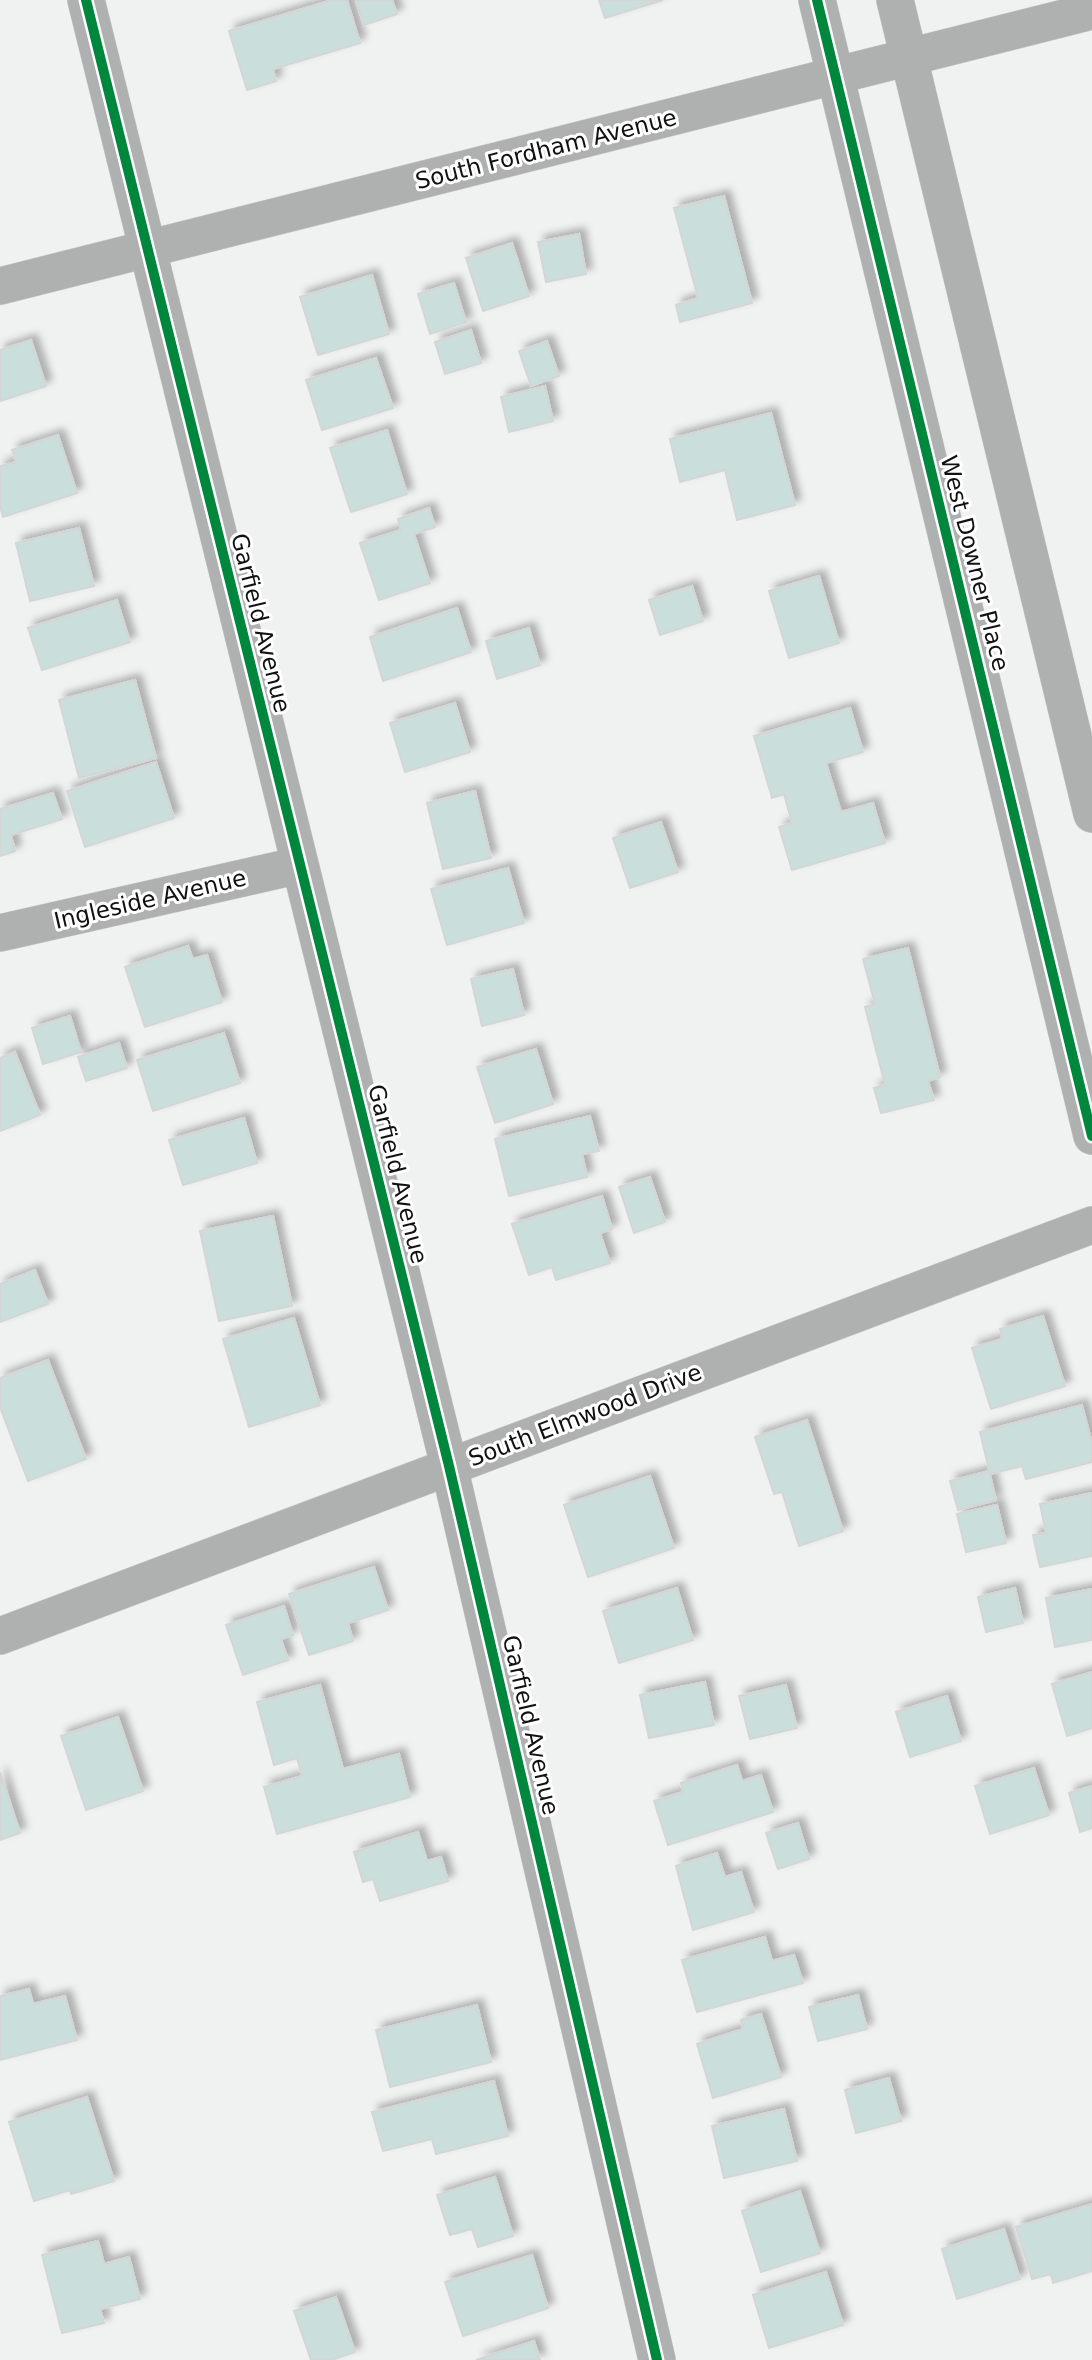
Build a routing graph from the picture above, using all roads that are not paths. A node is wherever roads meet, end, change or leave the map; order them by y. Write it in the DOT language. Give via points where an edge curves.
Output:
graph roads {
  1 [pos="86,0"];
  2 [pos="817,0"];
  3 [pos="895,0"];
  4 [pos="1092,11"];
  5 [pos="909,56"];
  6 [pos="835,75"];
  7 [pos="148,250"];
  8 [pos="0,286"];
  9 [pos="1092,814"];
  10 [pos="300,865"];
  11 [pos="0,933"];
  12 [pos="1092,1136"];
  13 [pos="1092,1225"];
  14 [pos="449,1466"];
  15 [pos="0,1636"];
  16 [pos="657,2360"];
  1 -- 7 [label="street, Garfield Avenue"];
  2 -- 6 [label="street, West Downer Place"];
  3 -- 5 [label="street"];
  4 -- 5 [label="street, South Fordham Avenue"];
  5 -- 6 [label="street, South Fordham Avenue"];
  5 -- 9 [label="street"];
  6 -- 7 [label="street, South Fordham Avenue"];
  6 -- 12 [label="street, West Downer Place"];
  7 -- 8 [label="street, South Fordham Avenue"];
  7 -- 10 [label="street, Garfield Avenue"];
  10 -- 11 [label="street, Ingleside Avenue"];
  10 -- 14 [label="street, Garfield Avenue"];
  13 -- 14 [label="street, South Elmwood Drive"];
  14 -- 15 [label="street, South Elmwood Drive"];
  14 -- 16 [label="street, Garfield Avenue"];
}
